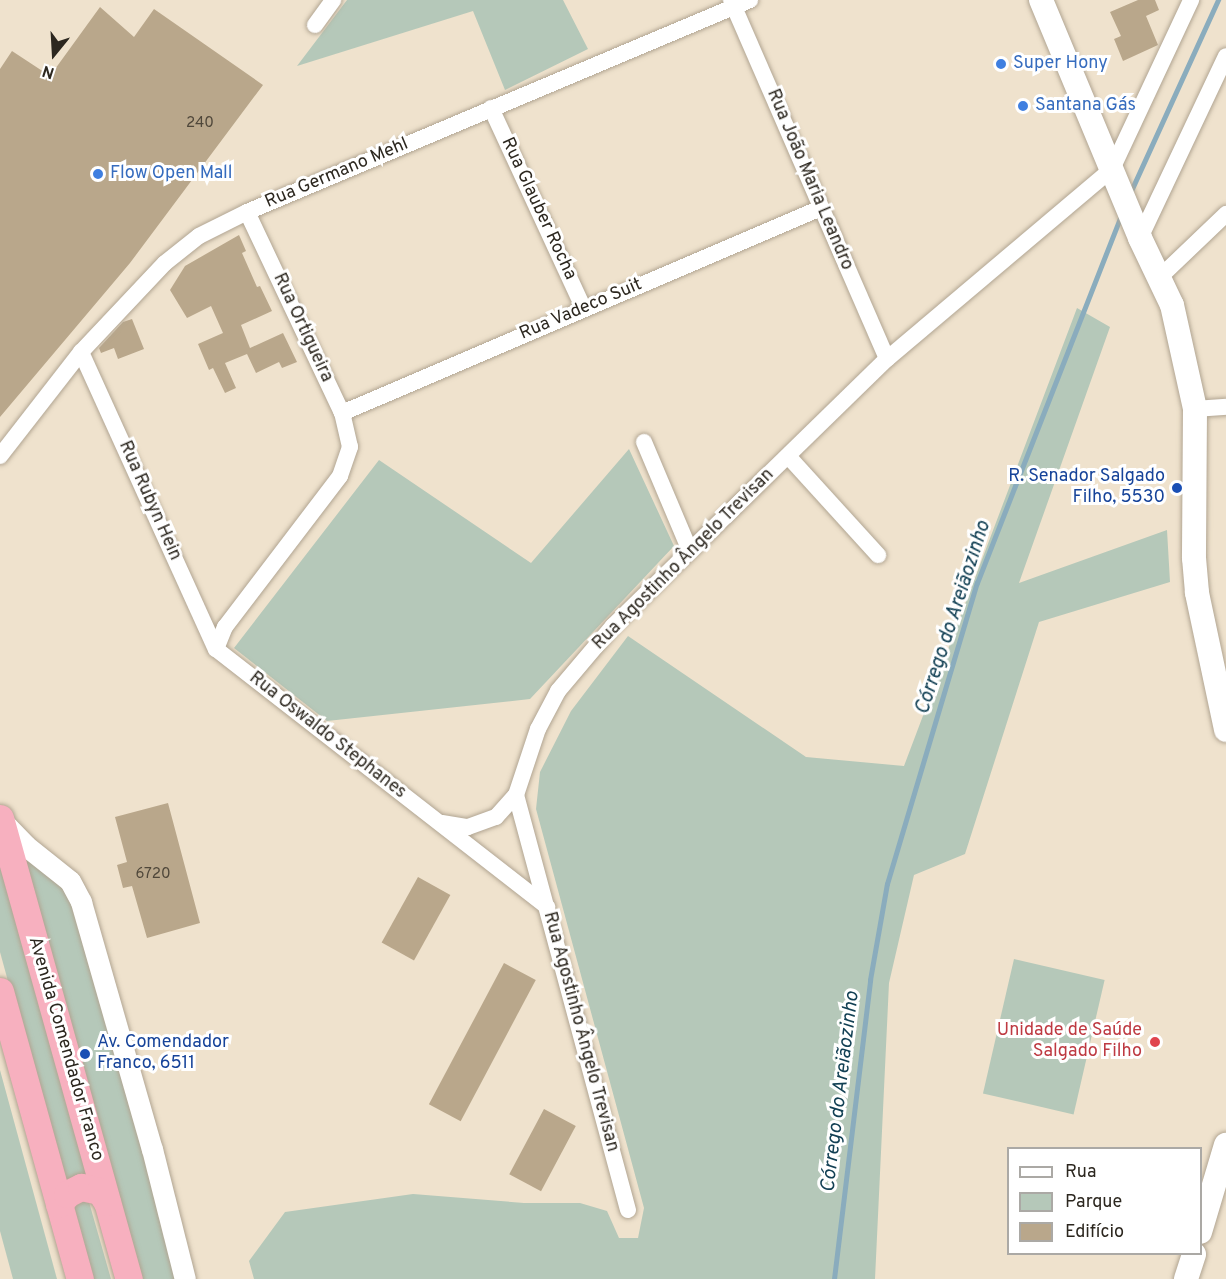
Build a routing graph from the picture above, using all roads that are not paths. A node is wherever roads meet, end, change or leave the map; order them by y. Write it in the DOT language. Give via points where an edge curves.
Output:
graph roads {
  1 [pos="333,0"];
  2 [pos="750,0"];
  3 [pos="1041,0"];
  4 [pos="1191,0"];
  5 [pos="732,4"];
  6 [pos="315,25"];
  7 [pos="1226,56"];
  8 [pos="491,108"];
  9 [pos="1112,169"];
  10 [pos="821,208"];
  11 [pos="247,212"];
  12 [pos="1226,214"];
  13 [pos="1140,238"];
  14 [pos="1159,278"];
  15 [pos="584,309"];
  16 [pos="81,352"];
  17 [pos="887,359"];
  18 [pos="1226,407"];
  19 [pos="1195,409"];
  20 [pos="342,413"];
  21 [pos="644,442"];
  22 [pos="0,456"];
  23 [pos="788,456"];
  24 [pos="690,551"];
  25 [pos="878,555"];
  26 [pos="216,649"];
  27 [pos="1218,662"];
  28 [pos="1226,730"];
  29 [pos="516,795"];
  30 [pos="0,819"];
  31 [pos="439,823"];
  32 [pos="547,907"];
  33 [pos="0,991"];
  34 [pos="1226,1144"];
  35 [pos="107,1202"];
  36 [pos="59,1204"];
  37 [pos="628,1210"];
  38 [pos="1202,1225"];
  39 [pos="1194,1255"];
  40 [pos="80,1279"];
  41 [pos="129,1279"];
  42 [pos="185,1279"];
  43 [pos="1186,1279"];
  1 -- 6 [label="street"];
  2 -- 5 [label="street, Rua Germano Mehl"];
  3 -- 9 [label="main road"];
  4 -- 9 [label="street"];
  5 -- 8 [label="street, Rua Germano Mehl"];
  5 -- 10 [label="street, Rua João Maria Leandro"];
  7 -- 13 [label="street"];
  8 -- 11 [label="street, Rua Germano Mehl"];
  8 -- 15 [label="street, Rua Glauber Rocha"];
  9 -- 13 [label="main road"];
  9 -- 17 [label="street, Rua Agostinho Ângelo Trevisan"];
  10 -- 15 [label="street, Rua Vadeco Suit"];
  10 -- 17 [label="street, Rua João Maria Leandro"];
  11 -- 16 [label="street, Rua Germano Mehl" via="199,236 165,263"];
  11 -- 20 [label="street, Rua Ortigueira"];
  12 -- 14 [label="street"];
  13 -- 14 [label="main road"];
  14 -- 19 [label="main road" via="1172,305"];
  15 -- 20 [label="street, Rua Vadeco Suit"];
  16 -- 22 [label="street, Rua Germano Mehl"];
  16 -- 26 [label="street, Rua Rubyn Hein"];
  17 -- 23 [label="street, Rua Agostinho Ângelo Trevisan"];
  18 -- 19 [label="street"];
  19 -- 27 [label="main road" via="1197,593"];
  20 -- 26 [label="street, Rua Ortigueira" via="350,447 340,476 225,627"];
  21 -- 24 [label="street"];
  23 -- 24 [label="street, Rua Agostinho Ângelo Trevisan"];
  23 -- 25 [label="street"];
  24 -- 29 [label="street, Rua Agostinho Ângelo Trevisan" via="613,626 558,691 538,729"];
  26 -- 31 [label="street, Rua Oswaldo Stephanes"];
  27 -- 28 [label="main road"];
  29 -- 31 [label="street" via="496,817 468,827"];
  29 -- 32 [label="street, Rua Agostinho Ângelo Trevisan"];
  30 -- 35 [label="highway, Avenida Comendador Franco"];
  30 -- 42 [label="street, Avenida Comendador Franco" via="70,881 81,902"];
  31 -- 32 [label="street, Rua Oswaldo Stephanes"];
  32 -- 37 [label="street, Rua Agostinho Ângelo Trevisan"];
  33 -- 36 [label="highway"];
  34 -- 38 [label="main road"];
  35 -- 36 [label="highway" via="99,1191 81,1187 66,1194"];
  35 -- 41 [label="highway, Avenida Comendador Franco"];
  36 -- 40 [label="highway"];
  39 -- 43 [label="main road"];
}
